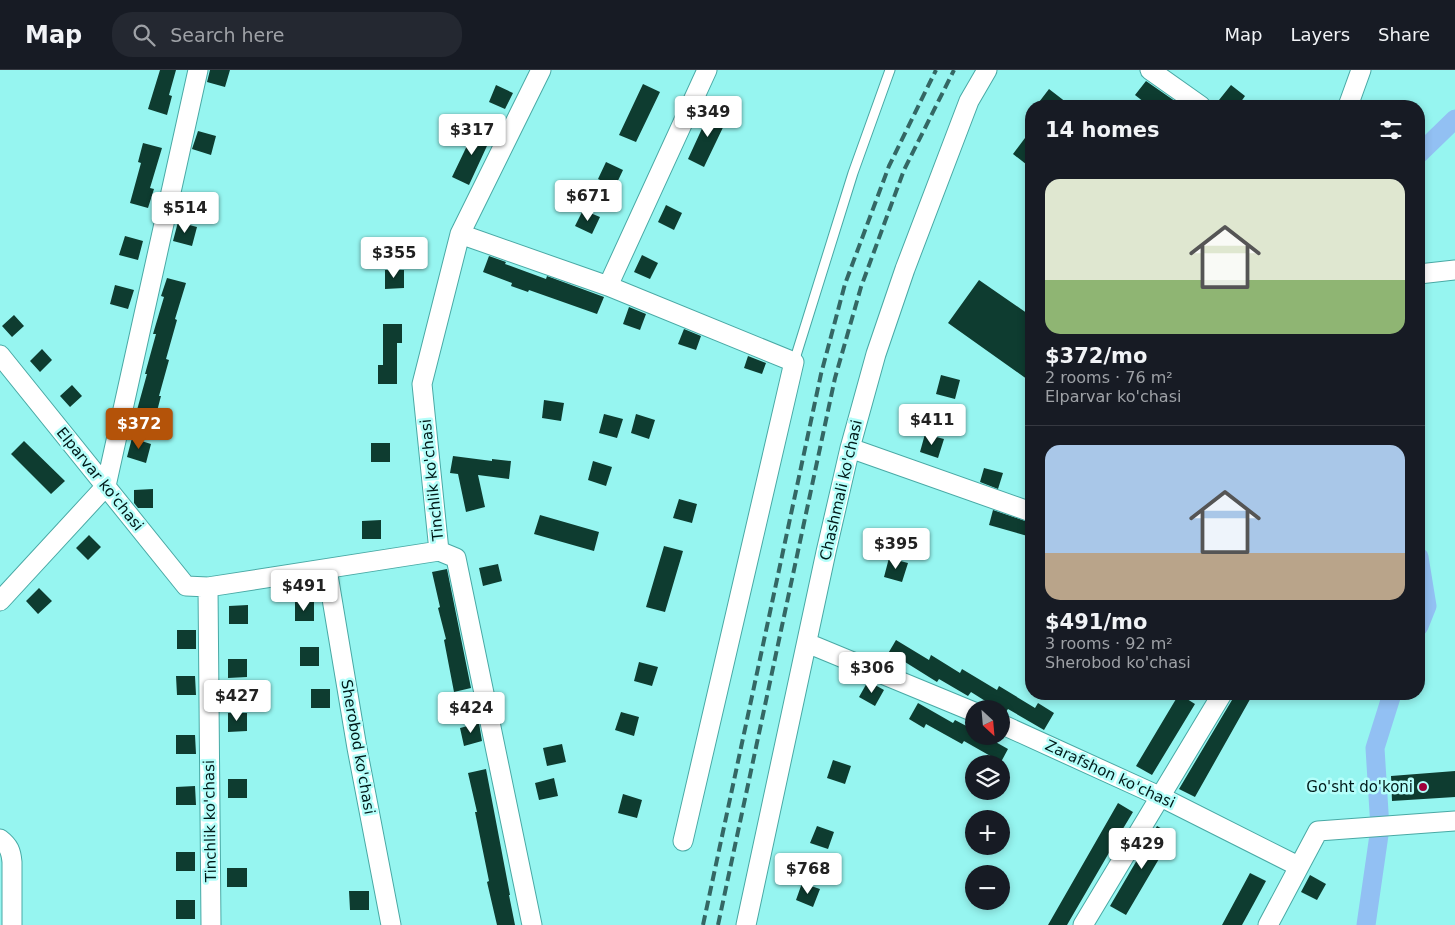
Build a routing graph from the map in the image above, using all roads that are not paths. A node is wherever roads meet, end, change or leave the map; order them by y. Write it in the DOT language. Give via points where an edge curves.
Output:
graph roads {
  1 [pos="198,70"];
  2 [pos="541,70"];
  3 [pos="707,70"];
  4 [pos="890,70"];
  5 [pos="987,70"];
  6 [pos="1150,70"];
  7 [pos="1361,70"];
  8 [pos="1192,100"];
  9 [pos="1350,100"];
  10 [pos="460,234"];
  11 [pos="1455,270"];
  12 [pos="1425,273"];
  13 [pos="608,286"];
  14 [pos="0,355"];
  15 [pos="794,362"];
  16 [pos="850,448"];
  17 [pos="106,486"];
  18 [pos="1025,510"];
  19 [pos="439,551"];
  20 [pos="327,569"];
  21 [pos="208,587"];
  22 [pos="0,601"];
  23 [pos="808,643"];
  24 [pos="1218,700"];
  25 [pos="965,708"];
  26 [pos="1010,728"];
  27 [pos="1159,796"];
  28 [pos="1455,821"];
  29 [pos="0,839"];
  30 [pos="683,841"];
  31 [pos="1298,866"];
  32 [pos="12,925"];
  33 [pos="211,925"];
  34 [pos="391,925"];
  35 [pos="532,925"];
  36 [pos="746,925"];
  37 [pos="1083,925"];
  38 [pos="1268,925"];
  1 -- 17 [label="street"];
  2 -- 10 [label="street, Tinchlik ko'chasi"];
  3 -- 13 [label="street"];
  4 -- 15 [label="lane" via="853,173"];
  5 -- 16 [label="street, Chashmali ko'chasi" via="969,101 905,268 876,354"];
  6 -- 8 [label="street"];
  7 -- 9 [label="street"];
  10 -- 13 [label="street"];
  10 -- 19 [label="street, Tinchlik ko'chasi" via="422,384"];
  11 -- 12 [label="street"];
  13 -- 15 [label="street"];
  14 -- 17 [label="street, Elparvar ko'chasi"];
  15 -- 30 [label="street"];
  16 -- 18 [label="street"];
  16 -- 23 [label="street, Chashmali ko'chasi"];
  17 -- 21 [label="street, Elparvar ko'chasi" via="186,586"];
  17 -- 22 [label="street"];
  19 -- 20 [label="street, Tinchlik ko'chasi"];
  19 -- 35 [label="street" via="456,558"];
  20 -- 21 [label="street, Tinchlik ko'chasi"];
  20 -- 34 [label="street, Sherobod ko'chasi"];
  21 -- 33 [label="street, Tinchlik ko'chasi"];
  23 -- 25 [label="street"];
  23 -- 36 [label="street, Chashmali ko'chasi"];
  24 -- 27 [label="street"];
  26 -- 27 [label="street, Zarafshon ko'chasi"];
  27 -- 31 [label="street, Zarafshon ko'chasi"];
  27 -- 37 [label="street"];
  28 -- 31 [label="street" via="1318,831"];
  29 -- 32 [label="street" via="11,852"];
  31 -- 38 [label="street"];
}
